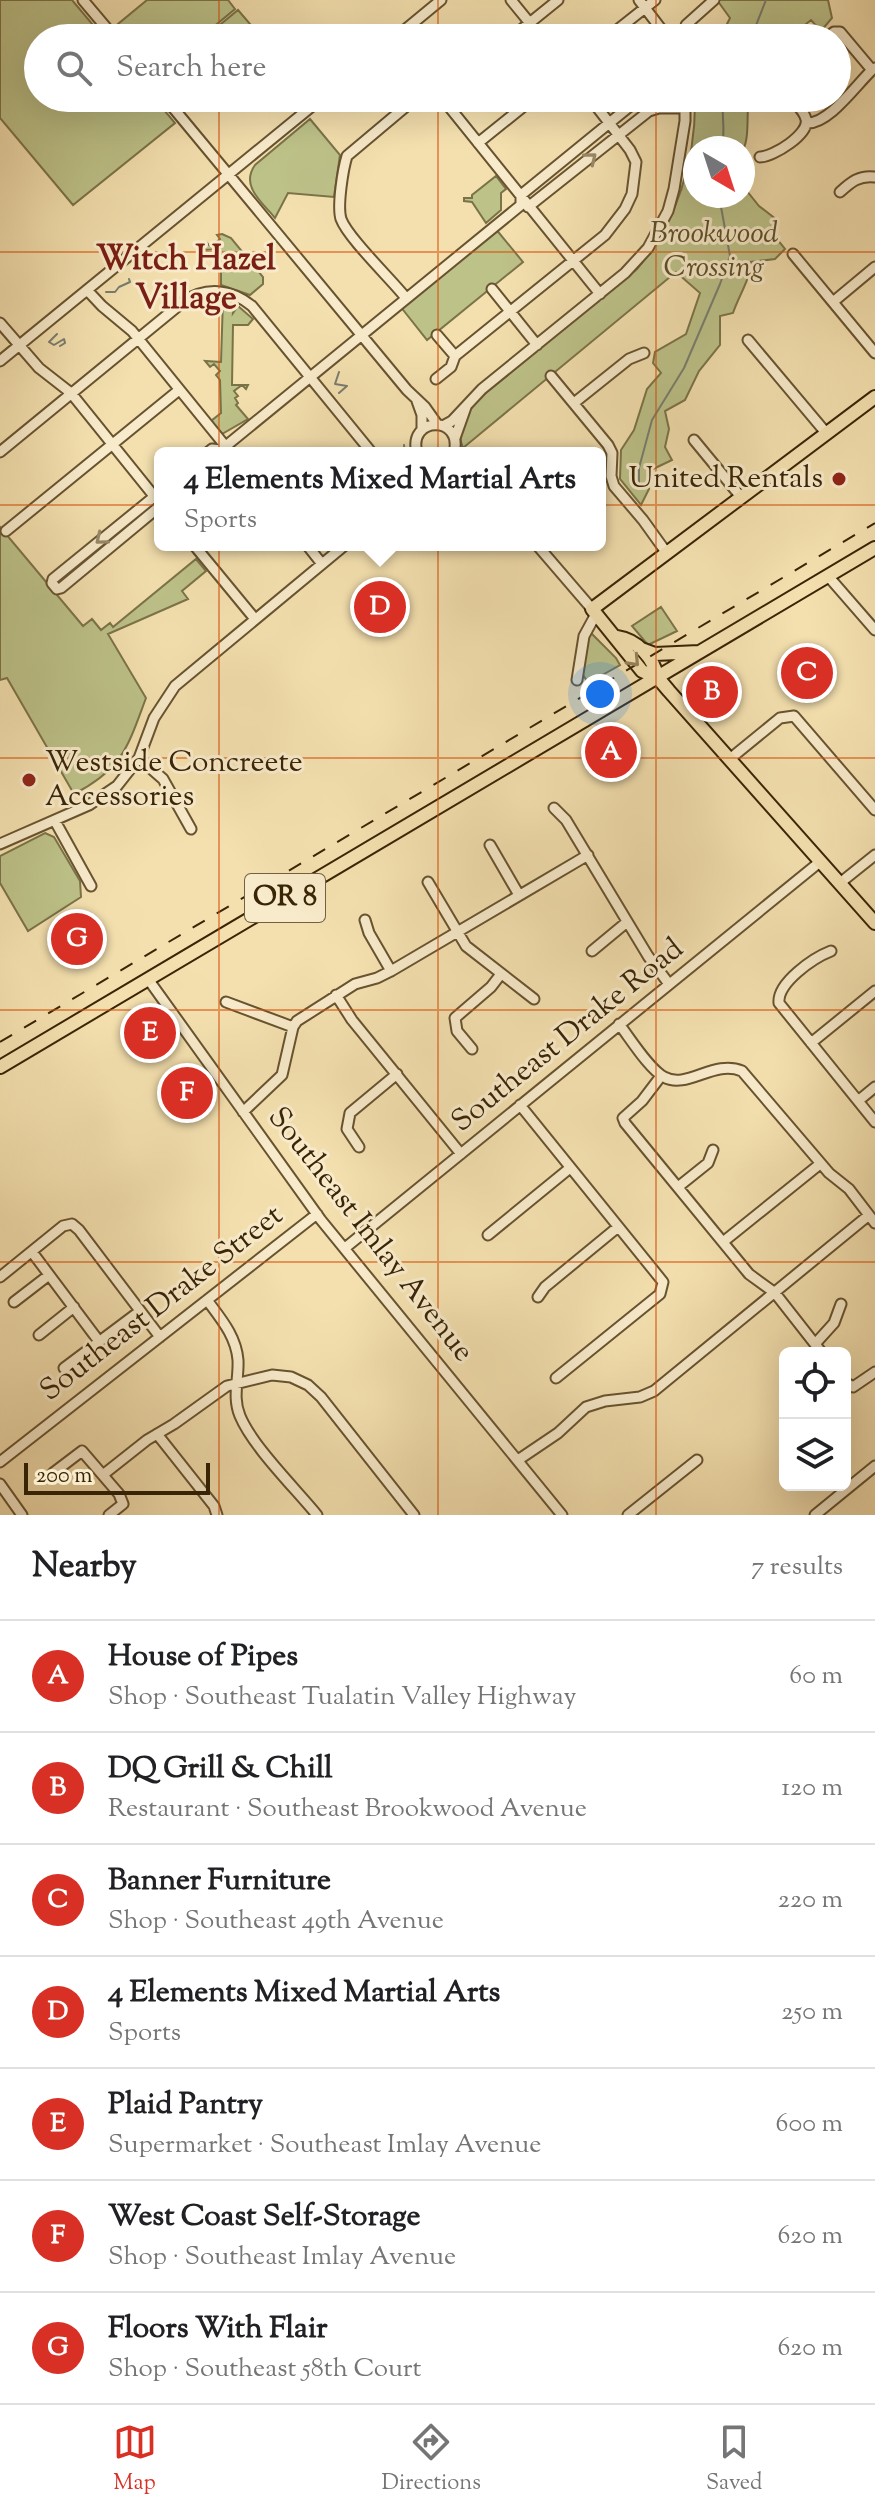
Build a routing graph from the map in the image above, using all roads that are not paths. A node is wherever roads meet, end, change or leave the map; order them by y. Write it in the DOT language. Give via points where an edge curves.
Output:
graph roads {
  1 [pos="83,0"];
  2 [pos="441,0"];
  3 [pos="511,0"];
  4 [pos="558,0"];
  5 [pos="655,0"];
  6 [pos="706,2"];
  7 [pos="642,3"];
  8 [pos="530,23"];
  9 [pos="103,24"];
  10 [pos="412,24"];
  11 [pos="621,24"];
  12 [pos="658,24"];
  13 [pos="687,24"];
  14 [pos="851,44"];
  15 [pos="874,69"];
  16 [pos="851,92"];
  17 [pos="177,112"];
  18 [pos="305,112"];
  19 [pos="399,112"];
  20 [pos="453,112"];
  21 [pos="517,112"];
  22 [pos="601,112"];
  23 [pos="623,112"];
  24 [pos="648,112"];
  25 [pos="685,112"];
  26 [pos="802,112"];
  27 [pos="830,112"];
  28 [pos="610,123"];
  29 [pos="805,127"];
  30 [pos="619,135"];
  31 [pos="478,143"];
  32 [pos="760,157"];
  33 [pos="229,174"];
  34 [pos="875,177"];
  35 [pos="840,192"];
  36 [pos="524,202"];
  37 [pos="793,254"];
  38 [pos="573,260"];
  39 [pos="875,267"];
  40 [pos="492,289"];
  41 [pos="87,290"];
  42 [pos="600,294"];
  43 [pos="406,298"];
  44 [pos="833,302"];
  45 [pos="510,312"];
  46 [pos="0,323"];
  47 [pos="361,335"];
  48 [pos="437,335"];
  49 [pos="138,339"];
  50 [pos="748,340"];
  51 [pos="537,345"];
  52 [pos="19,346"];
  53 [pos="644,353"];
  54 [pos="875,353"];
  55 [pos="455,356"];
  56 [pos="0,361"];
  57 [pos="551,376"];
  58 [pos="311,377"];
  59 [pos="436,379"];
  60 [pos="179,390"];
  61 [pos="71,393"];
  62 [pos="875,397"];
  63 [pos="417,401"];
  64 [pos="574,403"];
  65 [pos="466,407"];
  66 [pos="440,425"];
  67 [pos="422,430"];
  68 [pos="827,434"];
  69 [pos="455,438"];
  70 [pos="694,440"];
  71 [pos="112,445"];
  72 [pos="223,447"];
  73 [pos="229,447"];
  74 [pos="367,447"];
  75 [pos="416,447"];
  76 [pos="456,447"];
  77 [pos="0,452"];
  78 [pos="154,493"];
  79 [pos="741,497"];
  80 [pos="154,503"];
  81 [pos="154,504"];
  82 [pos="6,531"];
  83 [pos="875,548"];
  84 [pos="199,551"];
  85 [pos="312,551"];
  86 [pos="338,551"];
  87 [pos="542,551"];
  88 [pos="666,552"];
  89 [pos="322,564"];
  90 [pos="828,576"];
  91 [pos="594,612"];
  92 [pos="255,619"];
  93 [pos="875,630"];
  94 [pos="617,637"];
  95 [pos="639,648"];
  96 [pos="702,652"];
  97 [pos="658,678"];
  98 [pos="577,680"];
  99 [pos="139,758"];
  100 [pos="731,758"];
  101 [pos="554,808"];
  102 [pos="875,810"];
  103 [pos="55,821"];
  104 [pos="191,829"];
  105 [pos="1,843"];
  106 [pos="490,845"];
  107 [pos="588,855"];
  108 [pos="875,855"];
  109 [pos="821,861"];
  110 [pos="428,882"];
  111 [pos="840,883"];
  112 [pos="91,886"];
  113 [pos="519,895"];
  114 [pos="365,920"];
  115 [pos="627,922"];
  116 [pos="875,923"];
  117 [pos="457,931"];
  118 [pos="592,951"];
  119 [pos="831,951"];
  120 [pos="391,971"];
  121 [pos="501,974"];
  122 [pos="148,979"];
  123 [pos="669,984"];
  124 [pos="875,991"];
  125 [pos="336,995"];
  126 [pos="534,999"];
  127 [pos="226,1002"];
  128 [pos="619,1024"];
  129 [pos="293,1027"];
  130 [pos="811,1043"];
  131 [pos="472,1049"];
  132 [pos="0,1067"];
  133 [pos="397,1074"];
  134 [pos="661,1076"];
  135 [pos="875,1087"];
  136 [pos="858,1101"];
  137 [pos="520,1105"];
  138 [pos="243,1112"];
  139 [pos="875,1122"];
  140 [pos="359,1147"];
  141 [pos="713,1150"];
  142 [pos="461,1154"];
  143 [pos="820,1164"];
  144 [pos="570,1168"];
  145 [pos="678,1187"];
  146 [pos="317,1214"];
  147 [pos="872,1219"];
  148 [pos="618,1227"];
  149 [pos="488,1235"];
  150 [pos="723,1242"];
  151 [pos="345,1248"];
  152 [pos="32,1252"];
  153 [pos="49,1275"];
  154 [pos="0,1277"];
  155 [pos="775,1293"];
  156 [pos="538,1297"];
  157 [pos="207,1300"];
  158 [pos="14,1302"];
  159 [pos="841,1304"];
  160 [pos="74,1307"];
  161 [pos="140,1311"];
  162 [pos="39,1335"];
  163 [pos="160,1337"];
  164 [pos="98,1340"];
  165 [pos="815,1344"];
  166 [pos="817,1347"];
  167 [pos="64,1368"];
  168 [pos="875,1372"];
  169 [pos="556,1378"];
  170 [pos="237,1383"];
  171 [pos="851,1384"];
  172 [pos="157,1434"];
  173 [pos="518,1460"];
  174 [pos="697,1460"];
  175 [pos="0,1462"];
  176 [pos="875,1466"];
  177 [pos="53,1473"];
  178 [pos="104,1474"];
  179 [pos="0,1484"];
  180 [pos="22,1515"];
  181 [pos="109,1515"];
  182 [pos="217,1515"];
  183 [pos="317,1515"];
  184 [pos="414,1515"];
  185 [pos="562,1515"];
  186 [pos="628,1515"];
  187 [pos="815,1515"];
  1 -- 9 [label="street"];
  2 -- 10 [label="street"];
  3 -- 8 [label="street"];
  4 -- 8 [label="street"];
  5 -- 7 [label="street"];
  6 -- 13 [label="street"];
  7 -- 11 [label="street"];
  7 -- 12 [label="street"];
  14 -- 15 [label="street"];
  15 -- 16 [label="street"];
  17 -- 33 [label="street"];
  18 -- 33 [label="street"];
  19 -- 43 [label="street" via="347,156 340,211 343,223"];
  20 -- 31 [label="street"];
  21 -- 31 [label="street"];
  22 -- 28 [label="street"];
  23 -- 28 [label="street"];
  24 -- 30 [label="street"];
  25 -- 42 [label="street" via="674,189 659,232"];
  26 -- 29 [label="street"];
  27 -- 29 [label="street"];
  28 -- 30 [label="street"];
  28 -- 36 [label="street"];
  29 -- 32 [label="street" via="776,153"];
  36 -- 30 [label="street, one-way"];
  30 -- 38 [label="street" via="636,162 632,194 617,223"];
  31 -- 36 [label="street"];
  33 -- 41 [label="street"];
  33 -- 47 [label="street"];
  34 -- 35 [label="street" via="852,181"];
  36 -- 38 [label="street"];
  36 -- 43 [label="street"];
  37 -- 44 [label="street"];
  38 -- 42 [label="street"];
  38 -- 45 [label="street"];
  39 -- 44 [label="street"];
  40 -- 45 [label="street"];
  41 -- 49 [label="street"];
  41 -- 52 [label="street"];
  42 -- 51 [label="street"];
  43 -- 47 [label="street"];
  44 -- 54 [label="street"];
  45 -- 51 [label="street"];
  45 -- 55 [label="street"];
  46 -- 52 [label="street"];
  47 -- 58 [label="street"];
  47 -- 63 [label="street"];
  48 -- 55 [label="street"];
  49 -- 58 [label="street" via="190,298 227,292 252,306"];
  49 -- 60 [label="street"];
  49 -- 61 [label="street"];
  50 -- 68 [label="street"];
  51 -- 65 [label="street"];
  52 -- 56 [label="street"];
  52 -- 61 [label="street"];
  53 -- 64 [label="street"];
  55 -- 59 [label="street"];
  57 -- 64 [label="street"];
  58 -- 73 [label="street"];
  58 -- 74 [label="street"];
  60 -- 71 [label="street"];
  60 -- 72 [label="street"];
  61 -- 71 [label="street"];
  61 -- 77 [label="street"];
  62 -- 68 [label="main road"];
  63 -- 66 [label="street"];
  63 -- 67 [label="street"];
  64 -- 88 [label="street" via="612,453 614,486"];
  65 -- 66 [label="street"];
  65 -- 69 [label="street"];
  66 -- 67 [label="street"];
  66 -- 69 [label="street"];
  67 -- 75 [label="street"];
  68 -- 79 [label="main road"];
  69 -- 76 [label="street"];
  70 -- 79 [label="street"];
  71 -- 78 [label="street"];
  71 -- 82 [label="street"];
  79 -- 88 [label="main road"];
  80 -- 81 [label="street, one-way" via="52,583 61,588"];
  83 -- 90 [label="main road, OR 8"];
  84 -- 92 [label="street"];
  85 -- 89 [label="street"];
  86 -- 89 [label="street"];
  87 -- 91 [label="street"];
  88 -- 91 [label="main road"];
  89 -- 92 [label="street"];
  90 -- 93 [label="street"];
  90 -- 96 [label="main road, OR 8"];
  91 -- 94 [label="main road"];
  91 -- 98 [label="street"];
  92 -- 99 [label="street" via="175,686 154,718"];
  94 -- 95 [label="main road"];
  94 -- 97 [label="main road, one-way" via="642,671"];
  95 -- 96 [label="main road" via="655,654"];
  95 -- 97 [label="main road" via="655,664"];
  96 -- 97 [label="main road, OR 8"];
  97 -- 100 [label="main road"];
  97 -- 122 [label="main road, OR 8"];
  99 -- 103 [label="street" via="105,796"];
  99 -- 104 [label="street" via="163,779"];
  100 -- 102 [label="street" via="780,718 794,716"];
  100 -- 109 [label="main road"];
  101 -- 107 [label="street"];
  103 -- 105 [label="street"];
  103 -- 112 [label="street"];
  106 -- 113 [label="street"];
  107 -- 113 [label="street"];
  107 -- 115 [label="street"];
  108 -- 111 [label="street"];
  109 -- 111 [label="main road"];
  109 -- 123 [label="street, Southeast Drake Road"];
  110 -- 117 [label="street"];
  111 -- 116 [label="main road"];
  113 -- 117 [label="street"];
  114 -- 120 [label="street"];
  115 -- 118 [label="street"];
  115 -- 123 [label="street"];
  117 -- 120 [label="street"];
  117 -- 121 [label="street" via="473,954"];
  119 -- 130 [label="street" via="779,995 782,1007"];
  120 -- 125 [label="street"];
  121 -- 126 [label="street"];
  121 -- 131 [label="street" via="455,1018 457,1031"];
  122 -- 132 [label="main road, OR 8"];
  122 -- 138 [label="street, Southeast Imlay Avenue"];
  123 -- 128 [label="street, Southeast Drake Road"];
  124 -- 130 [label="street"];
  125 -- 129 [label="street"];
  125 -- 133 [label="street"];
  127 -- 129 [label="street"];
  128 -- 134 [label="street"];
  128 -- 137 [label="street, Southeast Drake Road"];
  129 -- 138 [label="street" via="282,1075"];
  130 -- 136 [label="street"];
  133 -- 140 [label="street" via="350,1113 347,1129"];
  133 -- 142 [label="street"];
  134 -- 143 [label="street" via="681,1080 721,1067 742,1071"];
  134 -- 145 [label="street" via="623,1118"];
  135 -- 136 [label="street"];
  136 -- 139 [label="street"];
  137 -- 142 [label="street, Southeast Drake Road"];
  137 -- 144 [label="street"];
  138 -- 146 [label="street, Southeast Imlay Avenue"];
  141 -- 145 [label="street" via="708,1163"];
  142 -- 151 [label="street, Southeast Drake Road"];
  143 -- 147 [label="street"];
  143 -- 150 [label="street"];
  144 -- 148 [label="street"];
  144 -- 149 [label="street"];
  145 -- 150 [label="street"];
  146 -- 151 [label="street, Southeast Imlay Avenue"];
  146 -- 157 [label="street, Southeast Drake Street"];
  147 -- 155 [label="street"];
  148 -- 156 [label="street"];
  148 -- 169 [label="street" via="663,1288"];
  150 -- 155 [label="street" via="755,1280"];
  151 -- 173 [label="street, Southeast Imlay Avenue"];
  152 -- 153 [label="street"];
  152 -- 154 [label="street"];
  152 -- 161 [label="street" via="72,1224"];
  153 -- 158 [label="street"];
  153 -- 160 [label="street"];
  155 -- 165 [label="street"];
  155 -- 173 [label="street" via="654,1391 586,1407"];
  157 -- 163 [label="street, Southeast Drake Street"];
  157 -- 170 [label="street" via="234,1341"];
  159 -- 165 [label="street" via="834,1323"];
  160 -- 162 [label="street"];
  160 -- 164 [label="street"];
  161 -- 163 [label="street"];
  161 -- 164 [label="street"];
  163 -- 175 [label="street, Southeast Drake Street"];
  164 -- 167 [label="street"];
  165 -- 166 [label="street"];
  168 -- 171 [label="street"];
  170 -- 172 [label="street" via="216,1391"];
  170 -- 183 [label="street" via="235,1397 246,1427"];
  170 -- 184 [label="street" via="272,1375 308,1385"];
  172 -- 178 [label="street"];
  172 -- 182 [label="street"];
  173 -- 185 [label="street, Southeast Imlay Avenue"];
  174 -- 186 [label="street"];
  176 -- 187 [label="street"];
  177 -- 178 [label="street" via="82,1451"];
  178 -- 181 [label="street" via="123,1504"];
  179 -- 180 [label="street"];
}
